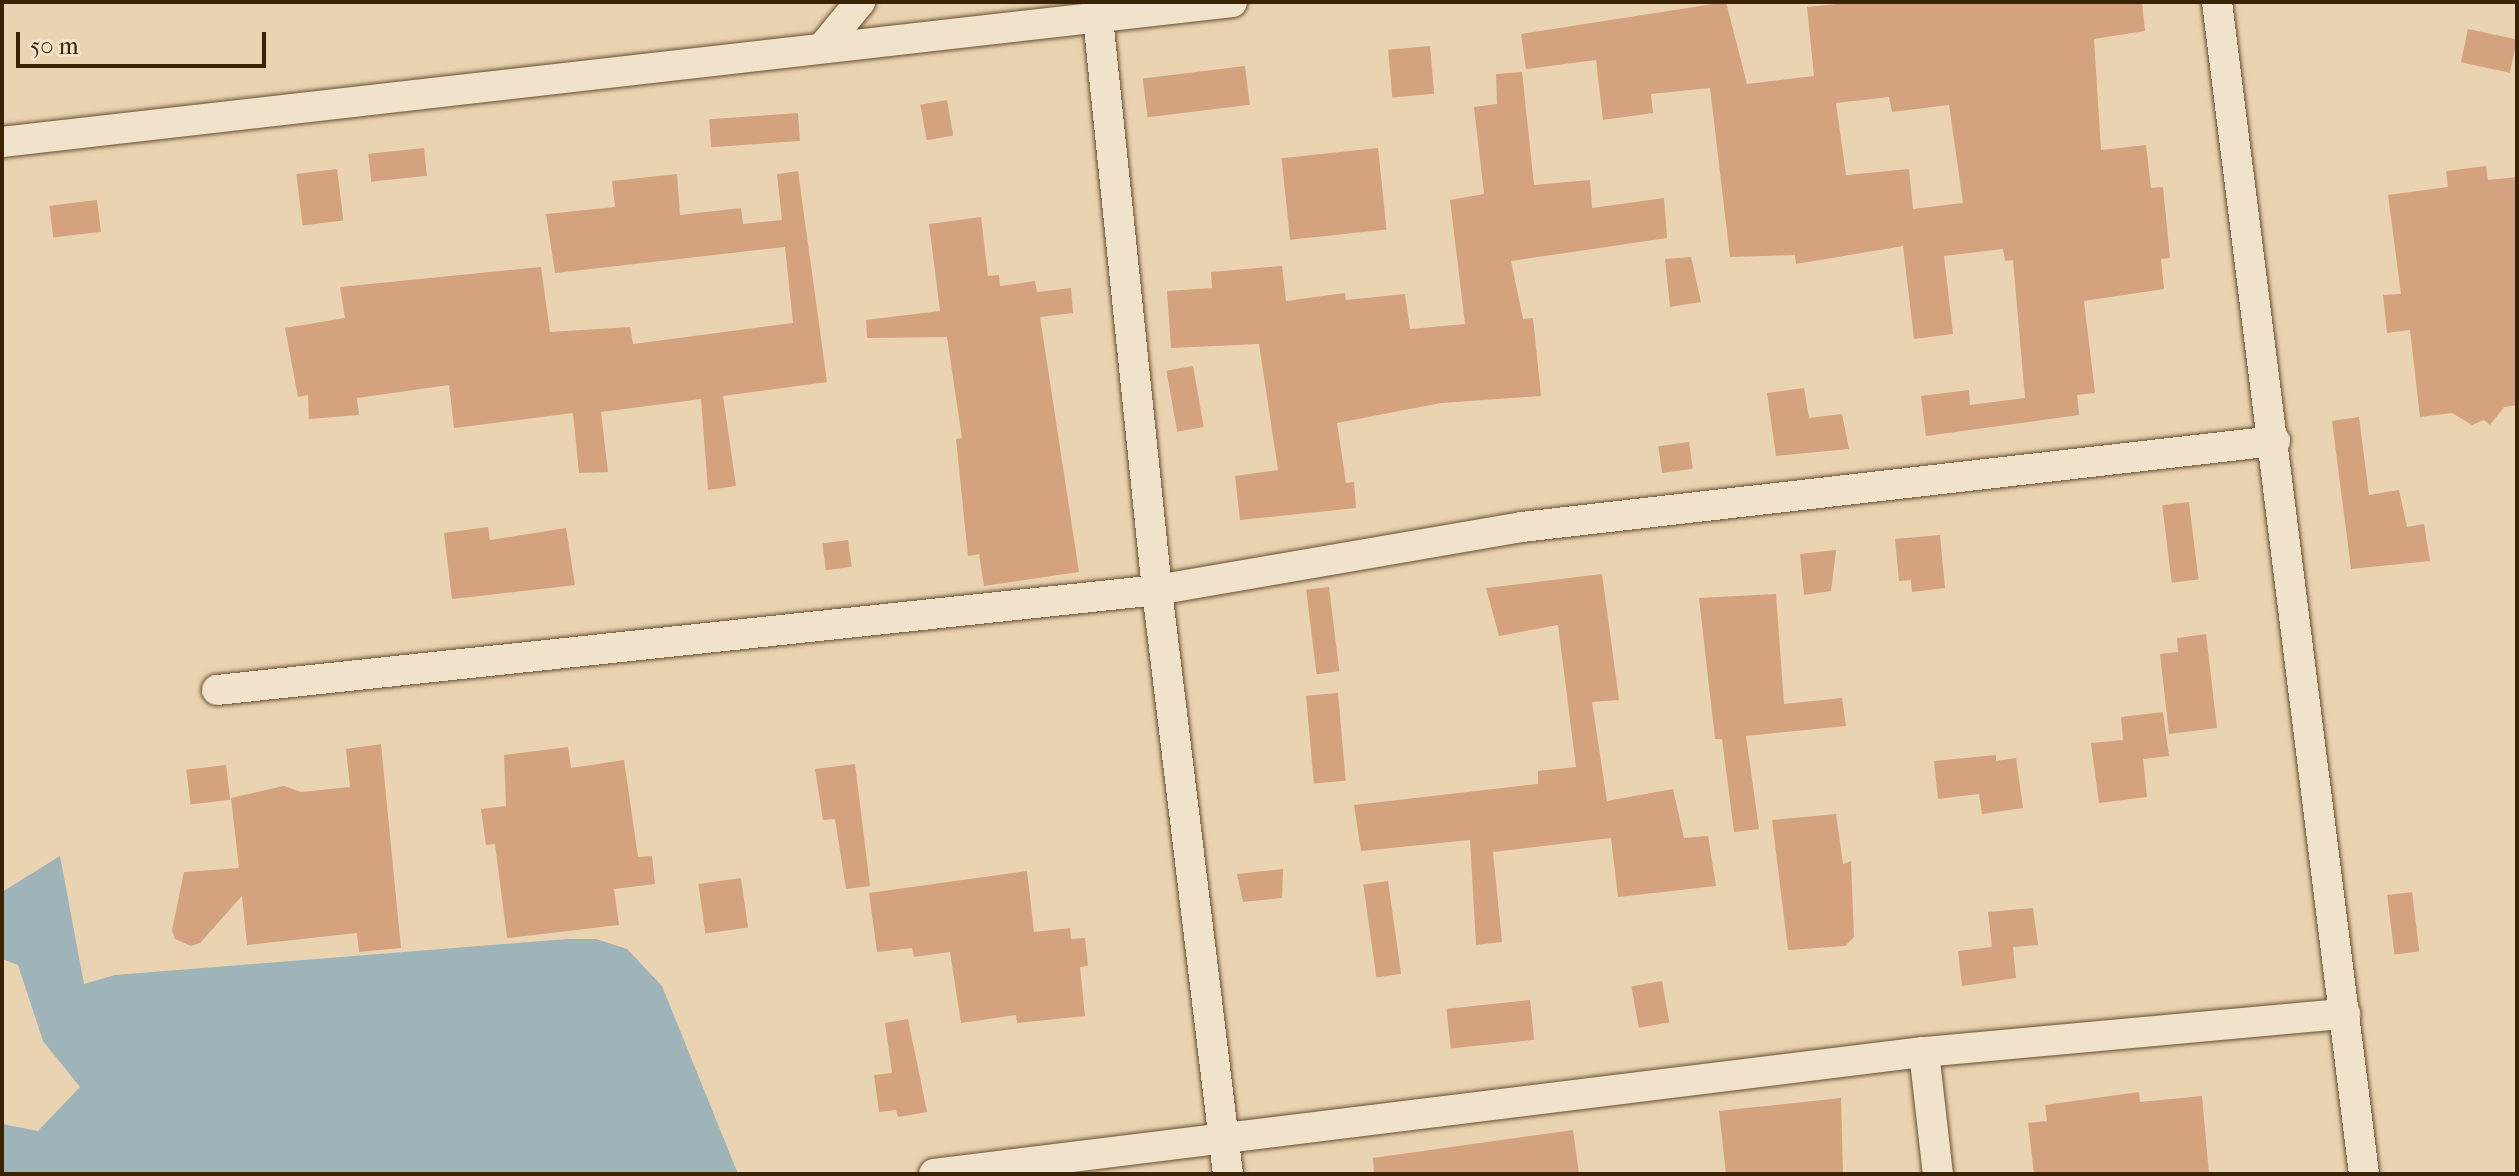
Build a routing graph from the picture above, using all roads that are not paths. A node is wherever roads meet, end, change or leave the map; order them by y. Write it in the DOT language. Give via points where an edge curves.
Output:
graph roads {
  1 [pos="860,2"];
  2 [pos="1232,2"];
  3 [pos="2217,2"];
  4 [pos="1098,18"];
  5 [pos="822,48"];
  6 [pos="2,142"];
  7 [pos="2275,441"];
  8 [pos="1157,590"];
  9 [pos="217,690"];
  10 [pos="2345,1014"];
  11 [pos="1924,1052"];
  12 [pos="1224,1138"];
  13 [pos="934,1174"];
  14 [pos="1228,1174"];
  15 [pos="1938,1174"];
  16 [pos="2364,1174"];
  1 -- 5 [label="street"];
  2 -- 4 [label="street"];
  3 -- 7 [label="street"];
  4 -- 5 [label="street"];
  4 -- 8 [label="street"];
  5 -- 6 [label="street"];
  7 -- 8 [label="street" via="1522,527"];
  7 -- 10 [label="street"];
  8 -- 9 [label="street"];
  8 -- 12 [label="street"];
  10 -- 11 [label="street"];
  10 -- 16 [label="street"];
  11 -- 12 [label="street"];
  11 -- 15 [label="street"];
  12 -- 13 [label="street"];
  12 -- 14 [label="street"];
}
